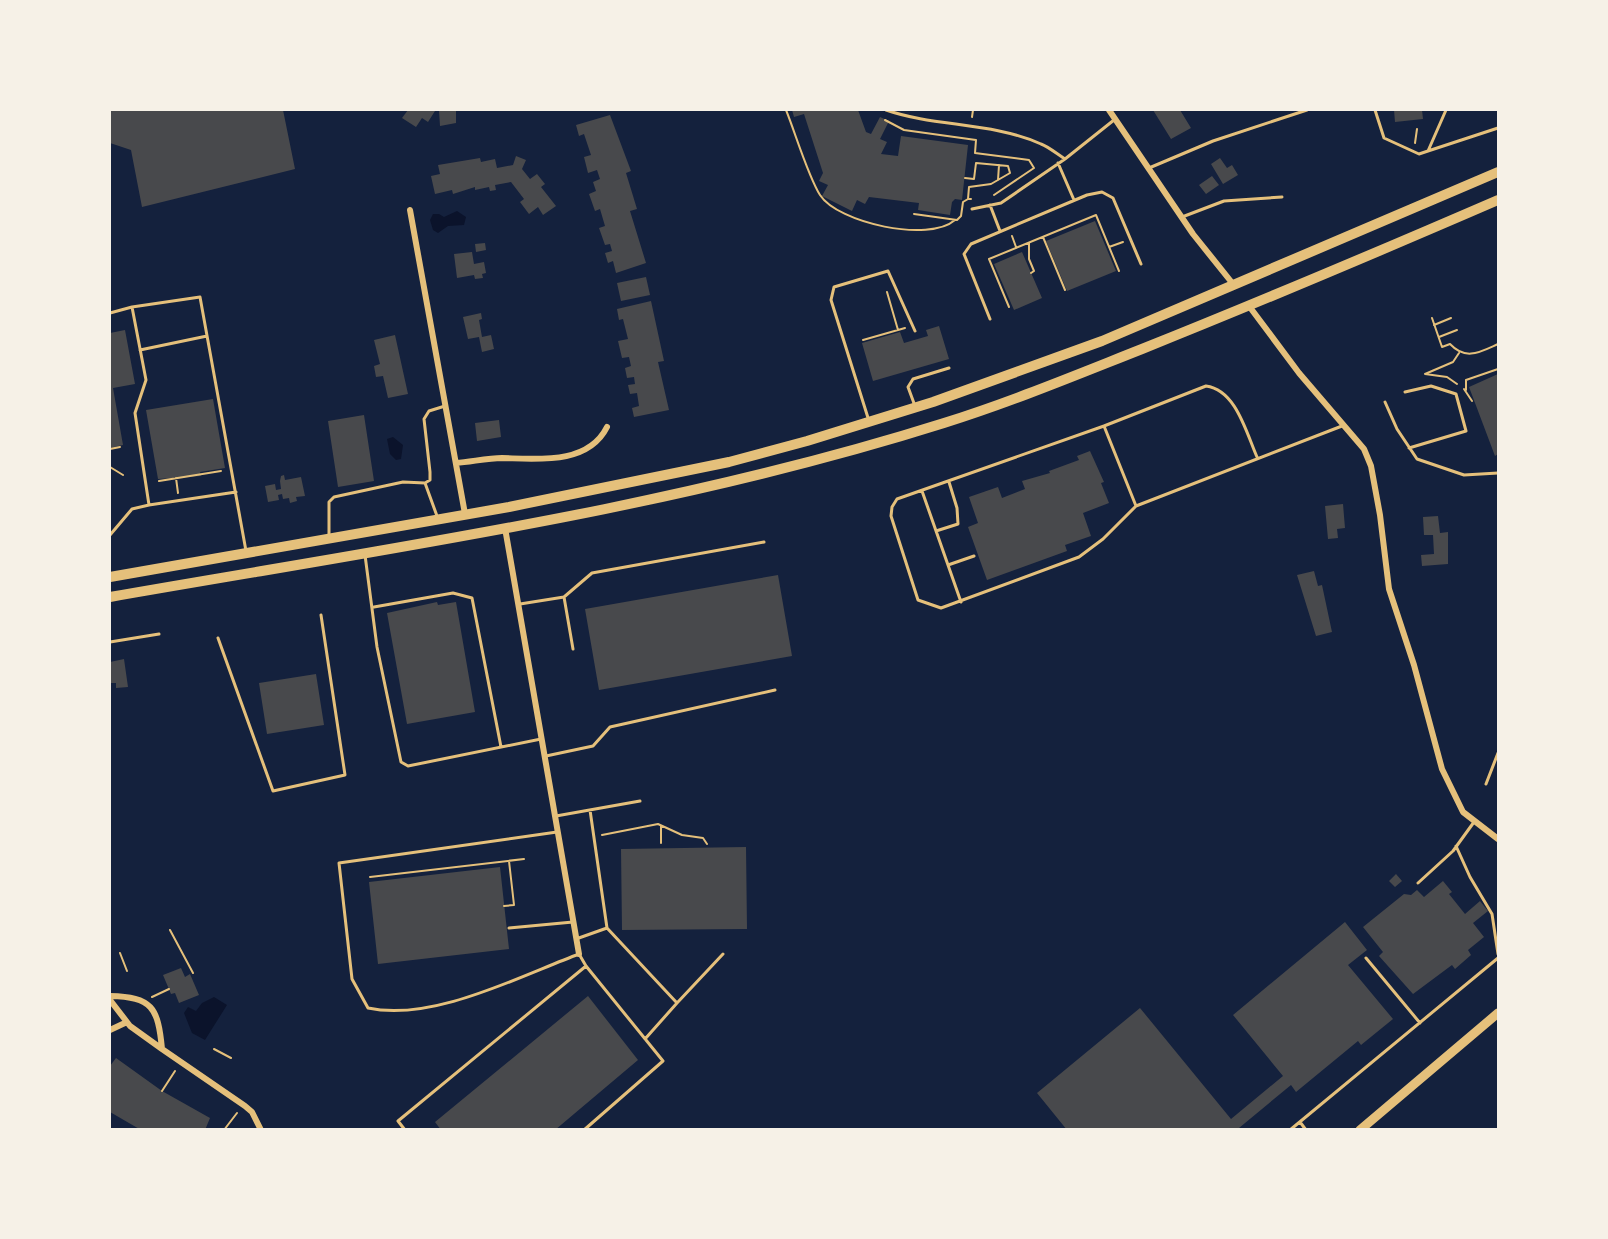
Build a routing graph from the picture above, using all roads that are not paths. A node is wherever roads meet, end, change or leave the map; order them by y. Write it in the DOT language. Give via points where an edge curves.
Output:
graph roads {
  1 [pos="885,110"];
  2 [pos="1109,110"];
  3 [pos="1283,110"];
  4 [pos="1307,110"];
  5 [pos="1375,110"];
  6 [pos="1446,110"];
  7 [pos="1286,117"];
  8 [pos="1115,119"];
  9 [pos="1498,128"];
  10 [pos="1428,151"];
  11 [pos="1065,159"];
  12 [pos="1058,163"];
  13 [pos="1149,168"];
  14 [pos="1498,172"];
  15 [pos="1282,197"];
  16 [pos="1498,200"];
  17 [pos="1074,201"];
  18 [pos="990,205"];
  19 [pos="972,209"];
  20 [pos="410,210"];
  21 [pos="1182,217"];
  22 [pos="1000,231"];
  23 [pos="1141,264"];
  24 [pos="1233,284"];
  25 [pos="1249,306"];
  26 [pos="132,307"];
  27 [pos="110,313"];
  28 [pos="990,319"];
  29 [pos="915,331"];
  30 [pos="207,336"];
  31 [pos="140,350"];
  32 [pos="949,368"];
  33 [pos="1405,392"];
  34 [pos="1384,402"];
  35 [pos="446,406"];
  36 [pos="915,408"];
  37 [pos="870,422"];
  38 [pos="1344,425"];
  39 [pos="1104,426"];
  40 [pos="607,427"];
  41 [pos="1409,448"];
  42 [pos="1257,457"];
  43 [pos="456,464"];
  44 [pos="1498,473"];
  45 [pos="949,481"];
  46 [pos="425,483"];
  47 [pos="922,491"];
  48 [pos="236,492"];
  49 [pos="149,505"];
  50 [pos="1136,506"];
  51 [pos="465,514"];
  52 [pos="439,519"];
  53 [pos="505,528"];
  54 [pos="936,531"];
  55 [pos="110,533"];
  56 [pos="329,537"];
  57 [pos="764,542"];
  58 [pos="246,553"];
  59 [pos="365,553"];
  60 [pos="974,556"];
  61 [pos="948,565"];
  62 [pos="110,577"];
  63 [pos="110,597"];
  64 [pos="564,597"];
  65 [pos="961,603"];
  66 [pos="518,605"];
  67 [pos="374,607"];
  68 [pos="321,615"];
  69 [pos="159,634"];
  70 [pos="218,638"];
  71 [pos="110,642"];
  72 [pos="573,649"];
  73 [pos="775,690"];
  74 [pos="541,739"];
  75 [pos="501,747"];
  76 [pos="1498,753"];
  77 [pos="544,756"];
  78 [pos="1486,784"];
  79 [pos="640,801"];
  80 [pos="590,810"];
  81 [pos="555,817"];
  82 [pos="1474,822"];
  83 [pos="557,832"];
  84 [pos="1498,839"];
  85 [pos="1456,846"];
  86 [pos="1418,883"];
  87 [pos="573,922"];
  88 [pos="509,928"];
  89 [pos="607,928"];
  90 [pos="576,939"];
  91 [pos="579,954"];
  92 [pos="723,954"];
  93 [pos="1498,956"];
  94 [pos="1366,958"];
  95 [pos="586,966"];
  96 [pos="110,998"];
  97 [pos="677,1003"];
  98 [pos="1498,1013"];
  99 [pos="127,1022"];
  100 [pos="1420,1023"];
  101 [pos="110,1030"];
  102 [pos="645,1039"];
  103 [pos="162,1049"];
  104 [pos="1300,1122"];
  105 [pos="1363,1129"];
  106 [pos="261,1130"];
  107 [pos="405,1130"];
  108 [pos="584,1130"];
  109 [pos="1290,1130"];
  110 [pos="1306,1130"];
  1 -- 11 [label="lane" via="993,130 1041,144"];
  2 -- 8 [label="street"];
  3 -- 7 [label="lane"];
  4 -- 7 [label="lane"];
  5 -- 10 [label="lane" via="1384,138 1419,154"];
  6 -- 10 [label="lane"];
  7 -- 13 [label="lane"];
  8 -- 11 [label="lane"];
  8 -- 13 [label="street"];
  9 -- 10 [label="lane"];
  11 -- 12 [label="lane"];
  12 -- 17 [label="lane"];
  12 -- 18 [label="lane" via="1001,203"];
  13 -- 21 [label="street"];
  14 -- 24 [label="highway"];
  15 -- 21 [label="lane" via="1224,201"];
  16 -- 25 [label="highway"];
  17 -- 22 [label="lane"];
  17 -- 23 [label="lane" via="1102,192 1113,198"];
  18 -- 19 [label="lane"];
  18 -- 22 [label="lane"];
  20 -- 35 [label="street"];
  21 -- 24 [label="street"];
  22 -- 28 [label="lane" via="971,244 964,254"];
  24 -- 36 [label="highway" via="1102,341"];
  25 -- 38 [label="street" via="1288,360"];
  25 -- 53 [label="highway" via="1042,389 941,424 698,490"];
  26 -- 27 [label="lane"];
  26 -- 30 [label="lane" via="200,297"];
  26 -- 31 [label="lane"];
  29 -- 37 [label="lane" via="888,271 834,287 831,300"];
  30 -- 31 [label="lane"];
  30 -- 48 [label="lane"];
  31 -- 49 [label="lane" via="146,380 135,413"];
  32 -- 36 [label="lane" via="913,379 908,387"];
  33 -- 41 [label="lane" via="1431,386 1456,394 1466,431"];
  34 -- 41 [label="lane"];
  35 -- 43 [label="street"];
  35 -- 46 [label="lane" via="429,411 424,419 430,472 430,480"];
  36 -- 37 [label="highway"];
  37 -- 51 [label="highway" via="729,462"];
  38 -- 42 [label="lane"];
  38 -- 82 [label="street" via="1371,466 1389,589 1443,769 1455,799"];
  39 -- 42 [label="lane" via="1206,386 1219,387 1229,396"];
  39 -- 45 [label="lane"];
  39 -- 50 [label="lane"];
  40 -- 43 [label="street" via="602,438 577,453 530,461 502,458"];
  41 -- 44 [label="lane" via="1417,459 1464,475"];
  42 -- 50 [label="lane"];
  43 -- 51 [label="street"];
  45 -- 47 [label="lane"];
  45 -- 54 [label="lane" via="958,524"];
  46 -- 52 [label="lane"];
  46 -- 56 [label="lane" via="403,482 333,497 329,502"];
  47 -- 54 [label="lane"];
  47 -- 65 [label="lane" via="897,499 891,516 918,600 941,608"];
  48 -- 49 [label="lane"];
  48 -- 58 [label="lane"];
  49 -- 55 [label="lane" via="132,509"];
  50 -- 65 [label="lane" via="1079,557"];
  51 -- 52 [label="highway"];
  52 -- 56 [label="highway"];
  53 -- 59 [label="highway"];
  53 -- 66 [label="street"];
  54 -- 61 [label="lane"];
  56 -- 58 [label="highway"];
  57 -- 64 [label="lane" via="592,573"];
  58 -- 62 [label="highway"];
  59 -- 63 [label="highway"];
  59 -- 67 [label="lane"];
  60 -- 61 [label="lane"];
  61 -- 65 [label="lane"];
  64 -- 66 [label="lane"];
  64 -- 72 [label="lane"];
  66 -- 74 [label="street"];
  67 -- 75 [label="lane" via="453,592 472,598"];
  67 -- 75 [label="lane" via="377,647 401,762 408,766"];
  68 -- 70 [label="lane" via="345,775 283,789 273,791"];
  69 -- 71 [label="lane"];
  73 -- 77 [label="lane" via="610,727 594,746"];
  74 -- 75 [label="lane"];
  74 -- 77 [label="street"];
  76 -- 78 [label="lane"];
  77 -- 81 [label="street"];
  79 -- 80 [label="lane"];
  80 -- 81 [label="lane"];
  80 -- 89 [label="lane"];
  81 -- 83 [label="street"];
  82 -- 84 [label="street"];
  82 -- 85 [label="lane"];
  83 -- 87 [label="street"];
  83 -- 91 [label="lane" via="339,863 352,979 368,1008 389,1012 434,1008"];
  85 -- 86 [label="lane"];
  85 -- 93 [label="lane" via="1492,914"];
  87 -- 88 [label="lane"];
  87 -- 90 [label="street"];
  89 -- 90 [label="lane"];
  89 -- 97 [label="lane"];
  90 -- 91 [label="street"];
  91 -- 95 [label="lane"];
  92 -- 97 [label="lane"];
  93 -- 100 [label="lane"];
  94 -- 100 [label="lane"];
  95 -- 102 [label="lane"];
  95 -- 107 [label="lane" via="398,1120"];
  96 -- 99 [label="street"];
  96 -- 103 [label="street" via="144,1001 156,1017"];
  97 -- 102 [label="lane"];
  98 -- 105 [label="main road"];
  99 -- 101 [label="street"];
  99 -- 103 [label="street"];
  100 -- 104 [label="lane"];
  102 -- 108 [label="lane" via="663,1061"];
  103 -- 106 [label="street" via="243,1104"];
  104 -- 109 [label="lane"];
  104 -- 110 [label="lane"];
}
